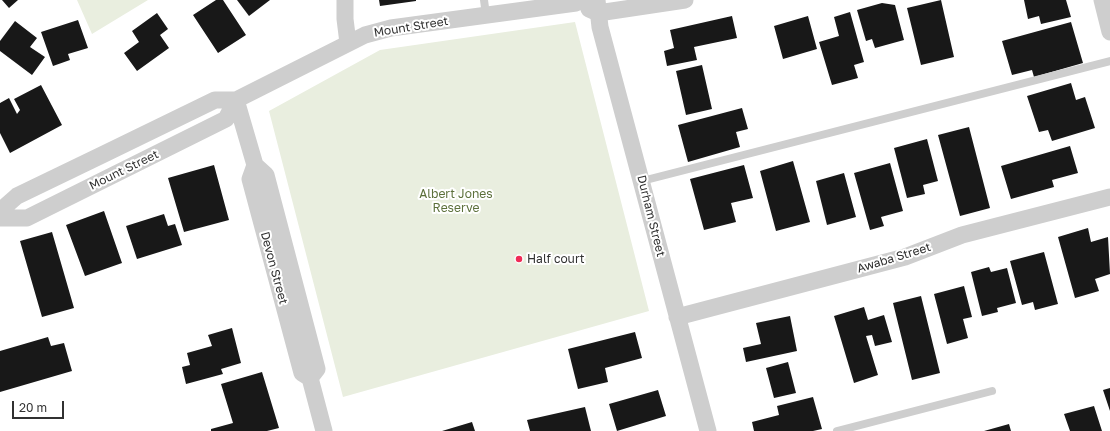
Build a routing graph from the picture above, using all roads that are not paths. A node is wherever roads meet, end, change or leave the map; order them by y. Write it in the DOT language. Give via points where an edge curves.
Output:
graph roads {
  1 [pos="345,0"];
  2 [pos="685,0"];
  3 [pos="1102,0"];
  4 [pos="578,2"];
  5 [pos="598,6"];
  6 [pos="485,8"];
  7 [pos="1110,32"];
  8 [pos="348,43"];
  9 [pos="1110,61"];
  10 [pos="236,100"];
  11 [pos="642,181"];
  12 [pos="1110,196"];
  13 [pos="0,211"];
  14 [pos="0,218"];
  15 [pos="678,317"];
  16 [pos="992,391"];
  17 [pos="324,431"];
  18 [pos="708,431"];
  19 [pos="837,431"];
  1 -- 8 [label="street"];
  2 -- 5 [label="street"];
  3 -- 7 [label="street"];
  4 -- 5 [label="street, Mount Street"];
  4 -- 6 [label="street, Mount Street"];
  5 -- 11 [label="street, Durham Street" via="600,27"];
  6 -- 8 [label="street, Mount Street" via="391,28"];
  8 -- 10 [label="street, Mount Street"];
  9 -- 11 [label="lane"];
  10 -- 13 [label="street, Mount Street" via="215,100 17,196"];
  10 -- 14 [label="street, Mount Street" via="226,119 219,123 26,218"];
  10 -- 17 [label="street, Devon Street" via="255,165 250,179 310,373"];
  11 -- 15 [label="street, Durham Street"];
  12 -- 15 [label="street, Awaba Street" via="962,234 904,257"];
  15 -- 18 [label="street, Durham Street"];
  16 -- 19 [label="lane"];
}
